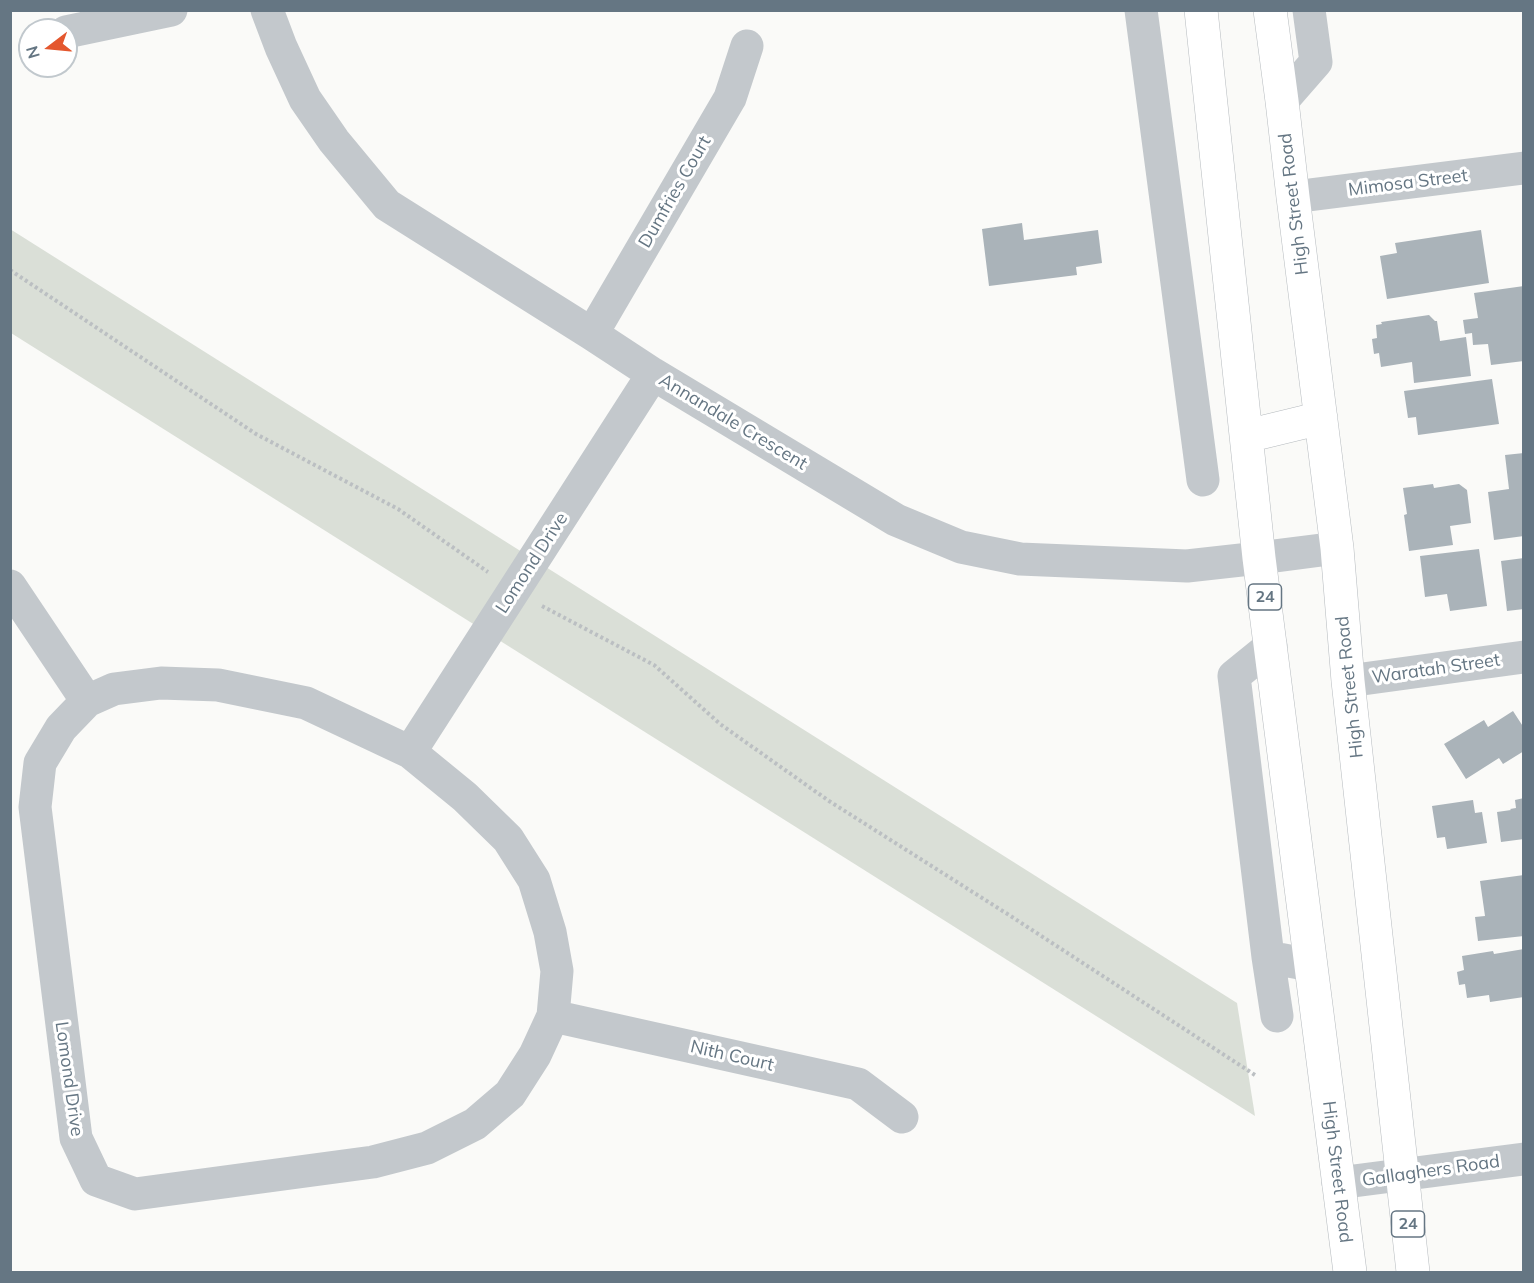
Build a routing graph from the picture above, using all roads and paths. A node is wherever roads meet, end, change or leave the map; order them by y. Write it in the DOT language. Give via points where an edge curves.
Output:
graph roads {
  1 [pos="171,10"];
  2 [pos="267,10"];
  3 [pos="1141,10"];
  4 [pos="1201,10"];
  5 [pos="1270,10"];
  6 [pos="1309,10"];
  7 [pos="78,29"];
  8 [pos="747,46"];
  9 [pos="1282,101"];
  10 [pos="1524,168"];
  11 [pos="1293,197"];
  12 [pos="10,270"];
  13 [pos="592,334"];
  14 [pos="653,374"];
  15 [pos="1321,418"];
  16 [pos="1197,426"];
  17 [pos="1247,436"];
  18 [pos="1203,480"];
  19 [pos="1337,548"];
  20 [pos="1259,558"];
  21 [pos="10,586"];
  22 [pos="514,591"];
  23 [pos="1271,646"];
  24 [pos="1524,657"];
  25 [pos="1348,681"];
  26 [pos="87,701"];
  27 [pos="410,752"];
  28 [pos="1268,957"];
  29 [pos="1310,965"];
  30 [pos="553,1016"];
  31 [pos="1277,1016"];
  32 [pos="1255,1074"];
  33 [pos="902,1117"];
  34 [pos="1524,1159"];
  35 [pos="1402,1175"];
  36 [pos="1338,1183"];
  37 [pos="1350,1272"];
  38 [pos="1413,1272"];
  1 -- 7 [label="street"];
  2 -- 13 [label="street, Annandale Crescent" via="305,99 387,206"];
  3 -- 16 [label="street"];
  4 -- 17 [label="main road, High Street Road / 24"];
  5 -- 9 [label="main road, High Street Road / 24"];
  6 -- 9 [label="street" via="1316,62"];
  8 -- 13 [label="street, Dumfries Court" via="730,98"];
  9 -- 11 [label="main road, High Street Road / 24"];
  10 -- 11 [label="street, Mimosa Street"];
  11 -- 15 [label="main road, High Street Road / 24"];
  12 -- 22 [label="path" via="256,434 398,509"];
  13 -- 14 [label="street, Annandale Crescent"];
  14 -- 20 [label="street, Annandale Crescent" via="896,520 961,547 1020,559 1187,566"];
  14 -- 22 [label="street, Lomond Drive"];
  15 -- 17 [label="main road"];
  15 -- 19 [label="main road, High Street Road / 24"];
  16 -- 17 [label="street"];
  16 -- 18 [label="street"];
  17 -- 20 [label="main road, High Street Road / 24"];
  19 -- 20 [label="street, Annandale Crescent"];
  19 -- 25 [label="main road, High Street Road / 24"];
  20 -- 23 [label="main road, High Street Road / 24"];
  21 -- 26 [label="street"];
  22 -- 27 [label="street, Lomond Drive"];
  22 -- 32 [label="path" via="654,664 720,724 829,801"];
  23 -- 28 [label="street" via="1234,676"];
  23 -- 29 [label="main road, High Street Road / 24"];
  24 -- 25 [label="street, Waratah Street"];
  25 -- 35 [label="main road, High Street Road / 24"];
  26 -- 27 [label="street, Lomond Drive" via="114,689 161,683 218,685 306,703"];
  26 -- 30 [label="street, Lomond Drive" via="61,728 40,763 35,807 76,1138 96,1180 135,1194 373,1162 427,1148 475,1124 510,1094 535,1055"];
  27 -- 30 [label="street, Lomond Drive" via="465,796 508,839 534,880 557,971"];
  28 -- 29 [label="street"];
  28 -- 31 [label="street"];
  29 -- 36 [label="main road, High Street Road / 24"];
  30 -- 33 [label="street, Nith Court" via="858,1084"];
  34 -- 35 [label="street, Gallaghers Road"];
  35 -- 36 [label="street, Gallaghers Road"];
  35 -- 38 [label="main road, High Street Road / 24"];
  36 -- 37 [label="main road, High Street Road / 24"];
}
